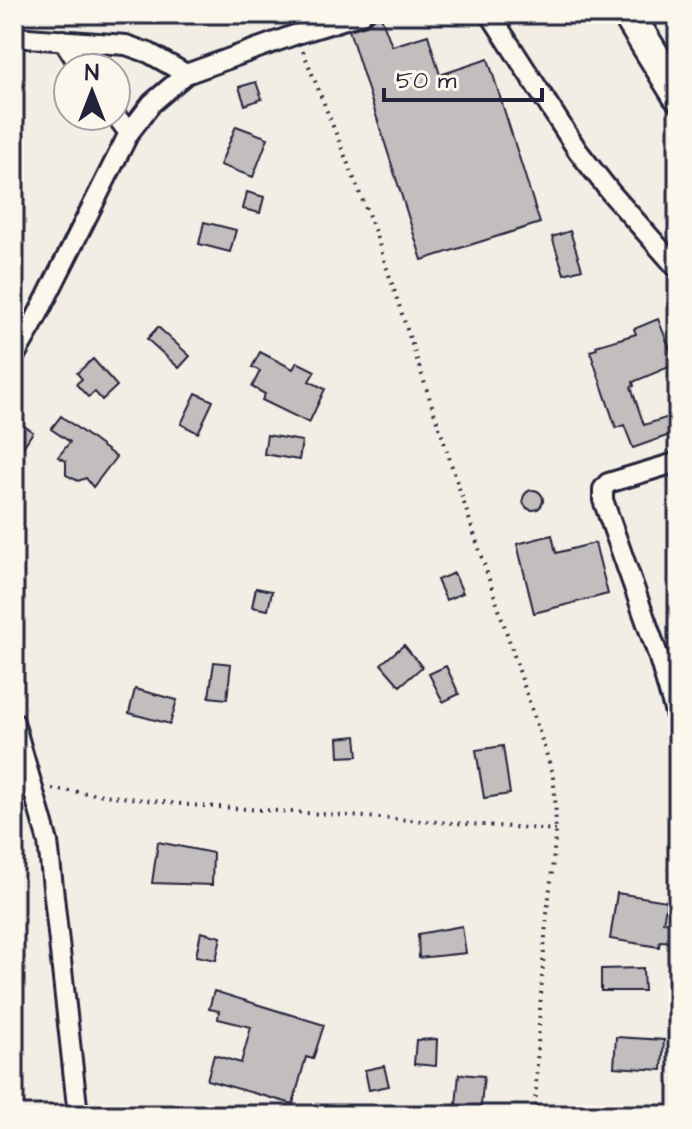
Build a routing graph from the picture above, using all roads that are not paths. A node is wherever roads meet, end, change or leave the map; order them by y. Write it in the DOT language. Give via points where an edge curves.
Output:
graph roads {
  1 [pos="362,14"];
  2 [pos="490,14"];
  3 [pos="628,14"];
  4 [pos="326,20"];
  5 [pos="14,37"];
  6 [pos="63,40"];
  7 [pos="71,52"];
  8 [pos="186,74"];
  9 [pos="678,95"];
  10 [pos="129,133"];
  11 [pos="678,269"];
  12 [pos="14,318"];
  13 [pos="32,326"];
  14 [pos="14,357"];
  15 [pos="678,462"];
  16 [pos="14,722"];
  17 [pos="678,723"];
  18 [pos="78,1115"];
  1 -- 4 [label="street"];
  2 -- 11 [label="street" via="578,151"];
  3 -- 9 [label="main road"];
  4 -- 8 [label="street"];
  5 -- 6 [label="street"];
  6 -- 7 [label="street"];
  6 -- 8 [label="street" via="126,45"];
  8 -- 10 [label="street" via="152,103"];
  10 -- 13 [label="street"];
  12 -- 13 [label="street"];
  13 -- 14 [label="street"];
  15 -- 17 [label="street" via="608,483 603,500"];
  16 -- 18 [label="street" via="48,842"];
}
